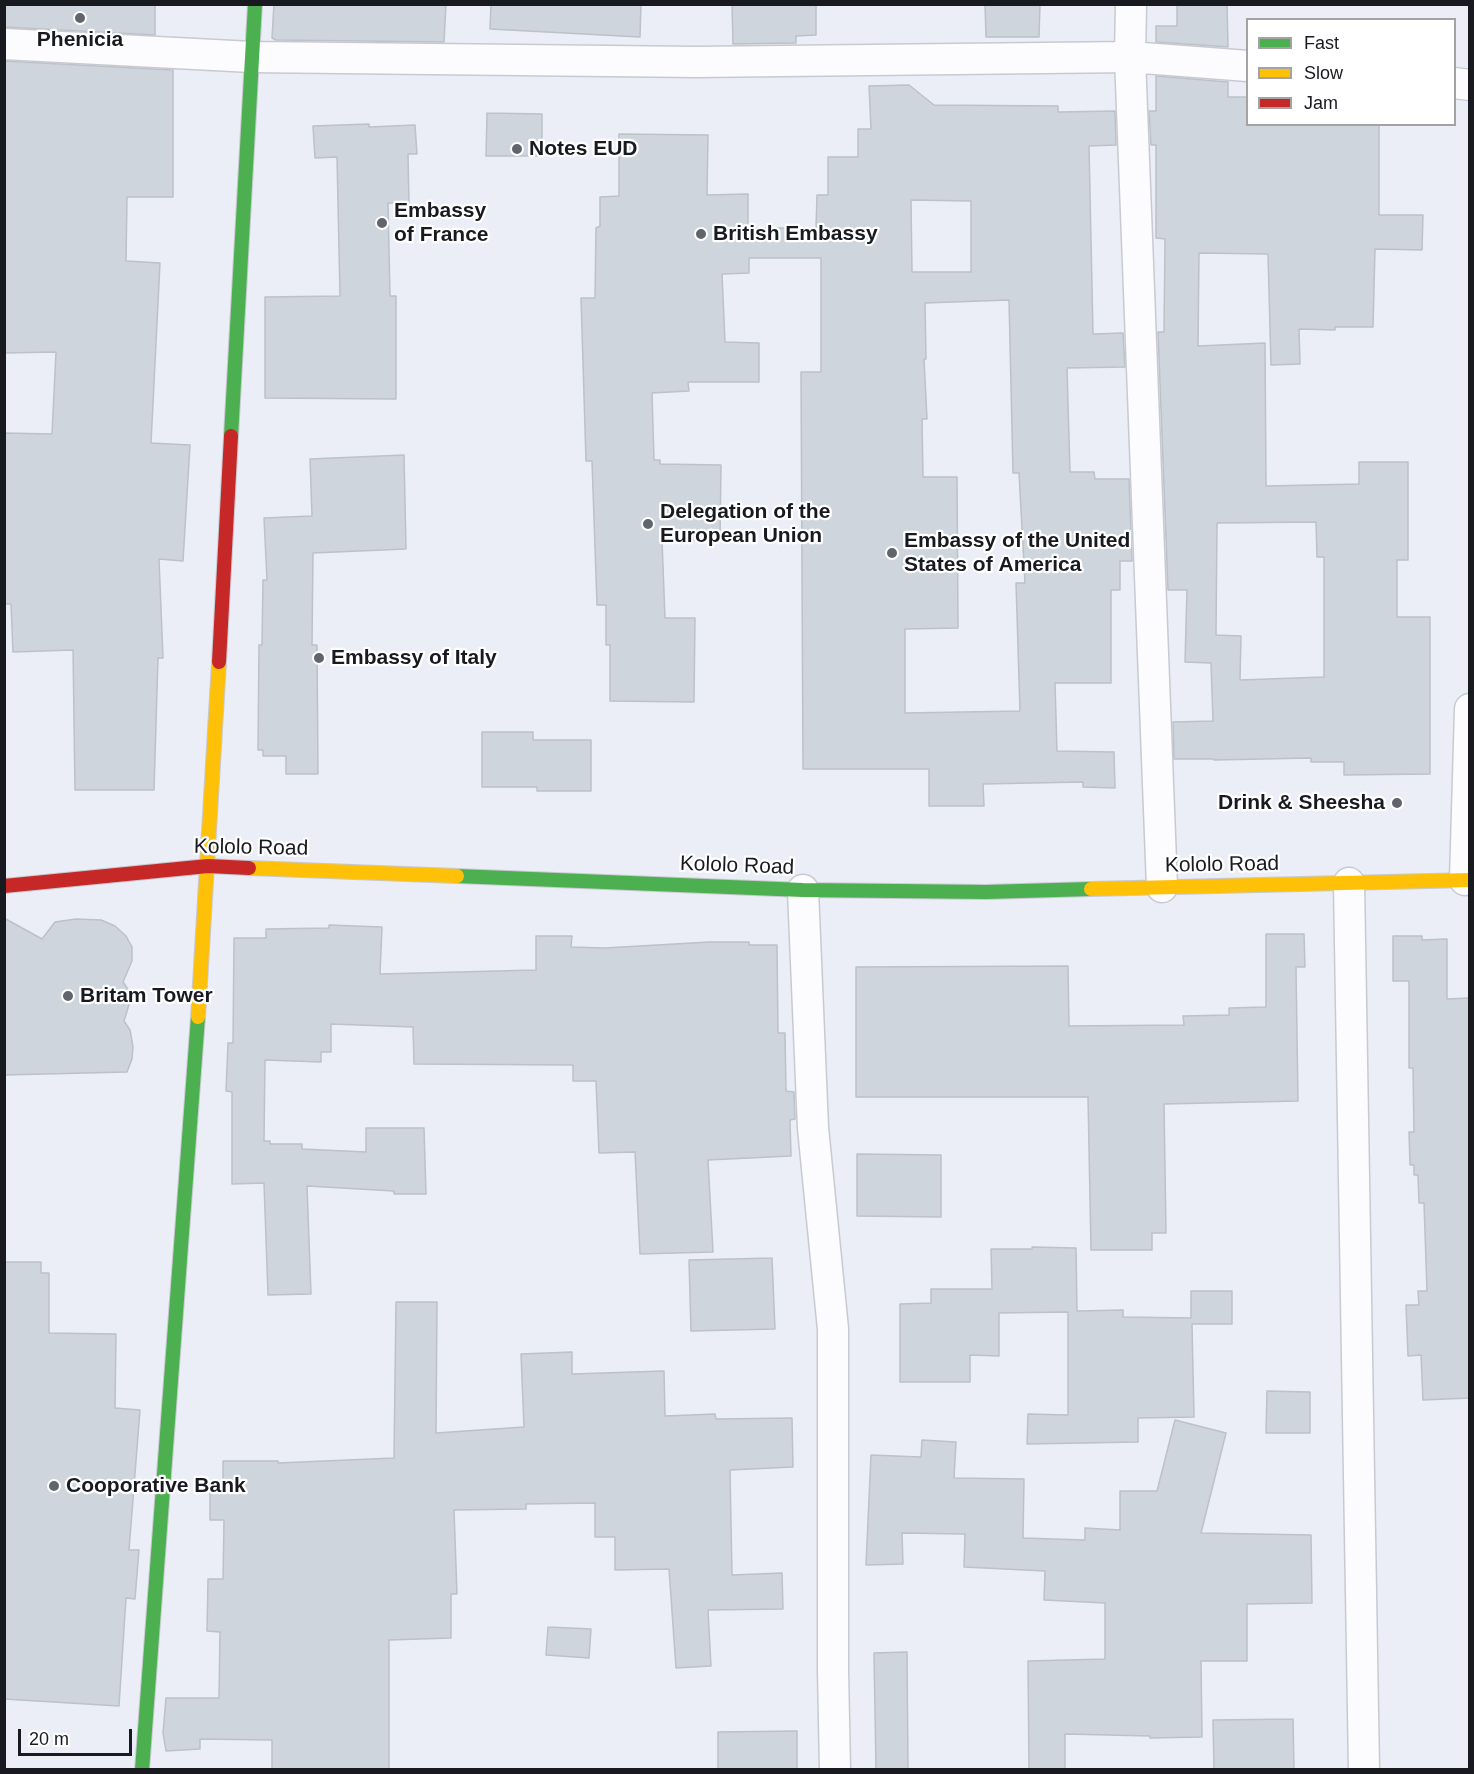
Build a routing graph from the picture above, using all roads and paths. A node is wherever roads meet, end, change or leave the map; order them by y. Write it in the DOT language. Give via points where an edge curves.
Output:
graph roads {
  1 [pos="255,4"];
  2 [pos="1131,4"];
  3 [pos="4,44"];
  4 [pos="252,57"];
  5 [pos="1130,57"];
  6 [pos="1246,66"];
  7 [pos="1470,709"];
  8 [pos="208,866"];
  9 [pos="1467,880"];
  10 [pos="1349,883"];
  11 [pos="4,886"];
  12 [pos="1162,887"];
  13 [pos="803,890"];
  14 [pos="142,1770"];
  15 [pos="835,1770"];
  16 [pos="1364,1770"];
  1 -- 4 [label="street"];
  2 -- 5 [label="street"];
  3 -- 4 [label="street"];
  4 -- 5 [label="street" via="696,62"];
  4 -- 8 [label="street"];
  5 -- 6 [label="street"];
  5 -- 12 [label="street"];
  7 -- 9 [label="street"];
  8 -- 11 [label="street, Kololo Road"];
  8 -- 13 [label="street, Kololo Road"];
  8 -- 14 [label="street"];
  9 -- 10 [label="street, Kololo Road"];
  10 -- 12 [label="street, Kololo Road"];
  10 -- 16 [label="street"];
  12 -- 13 [label="street, Kololo Road" via="986,892"];
  13 -- 15 [label="street" via="813,1128 833,1329"];
}
